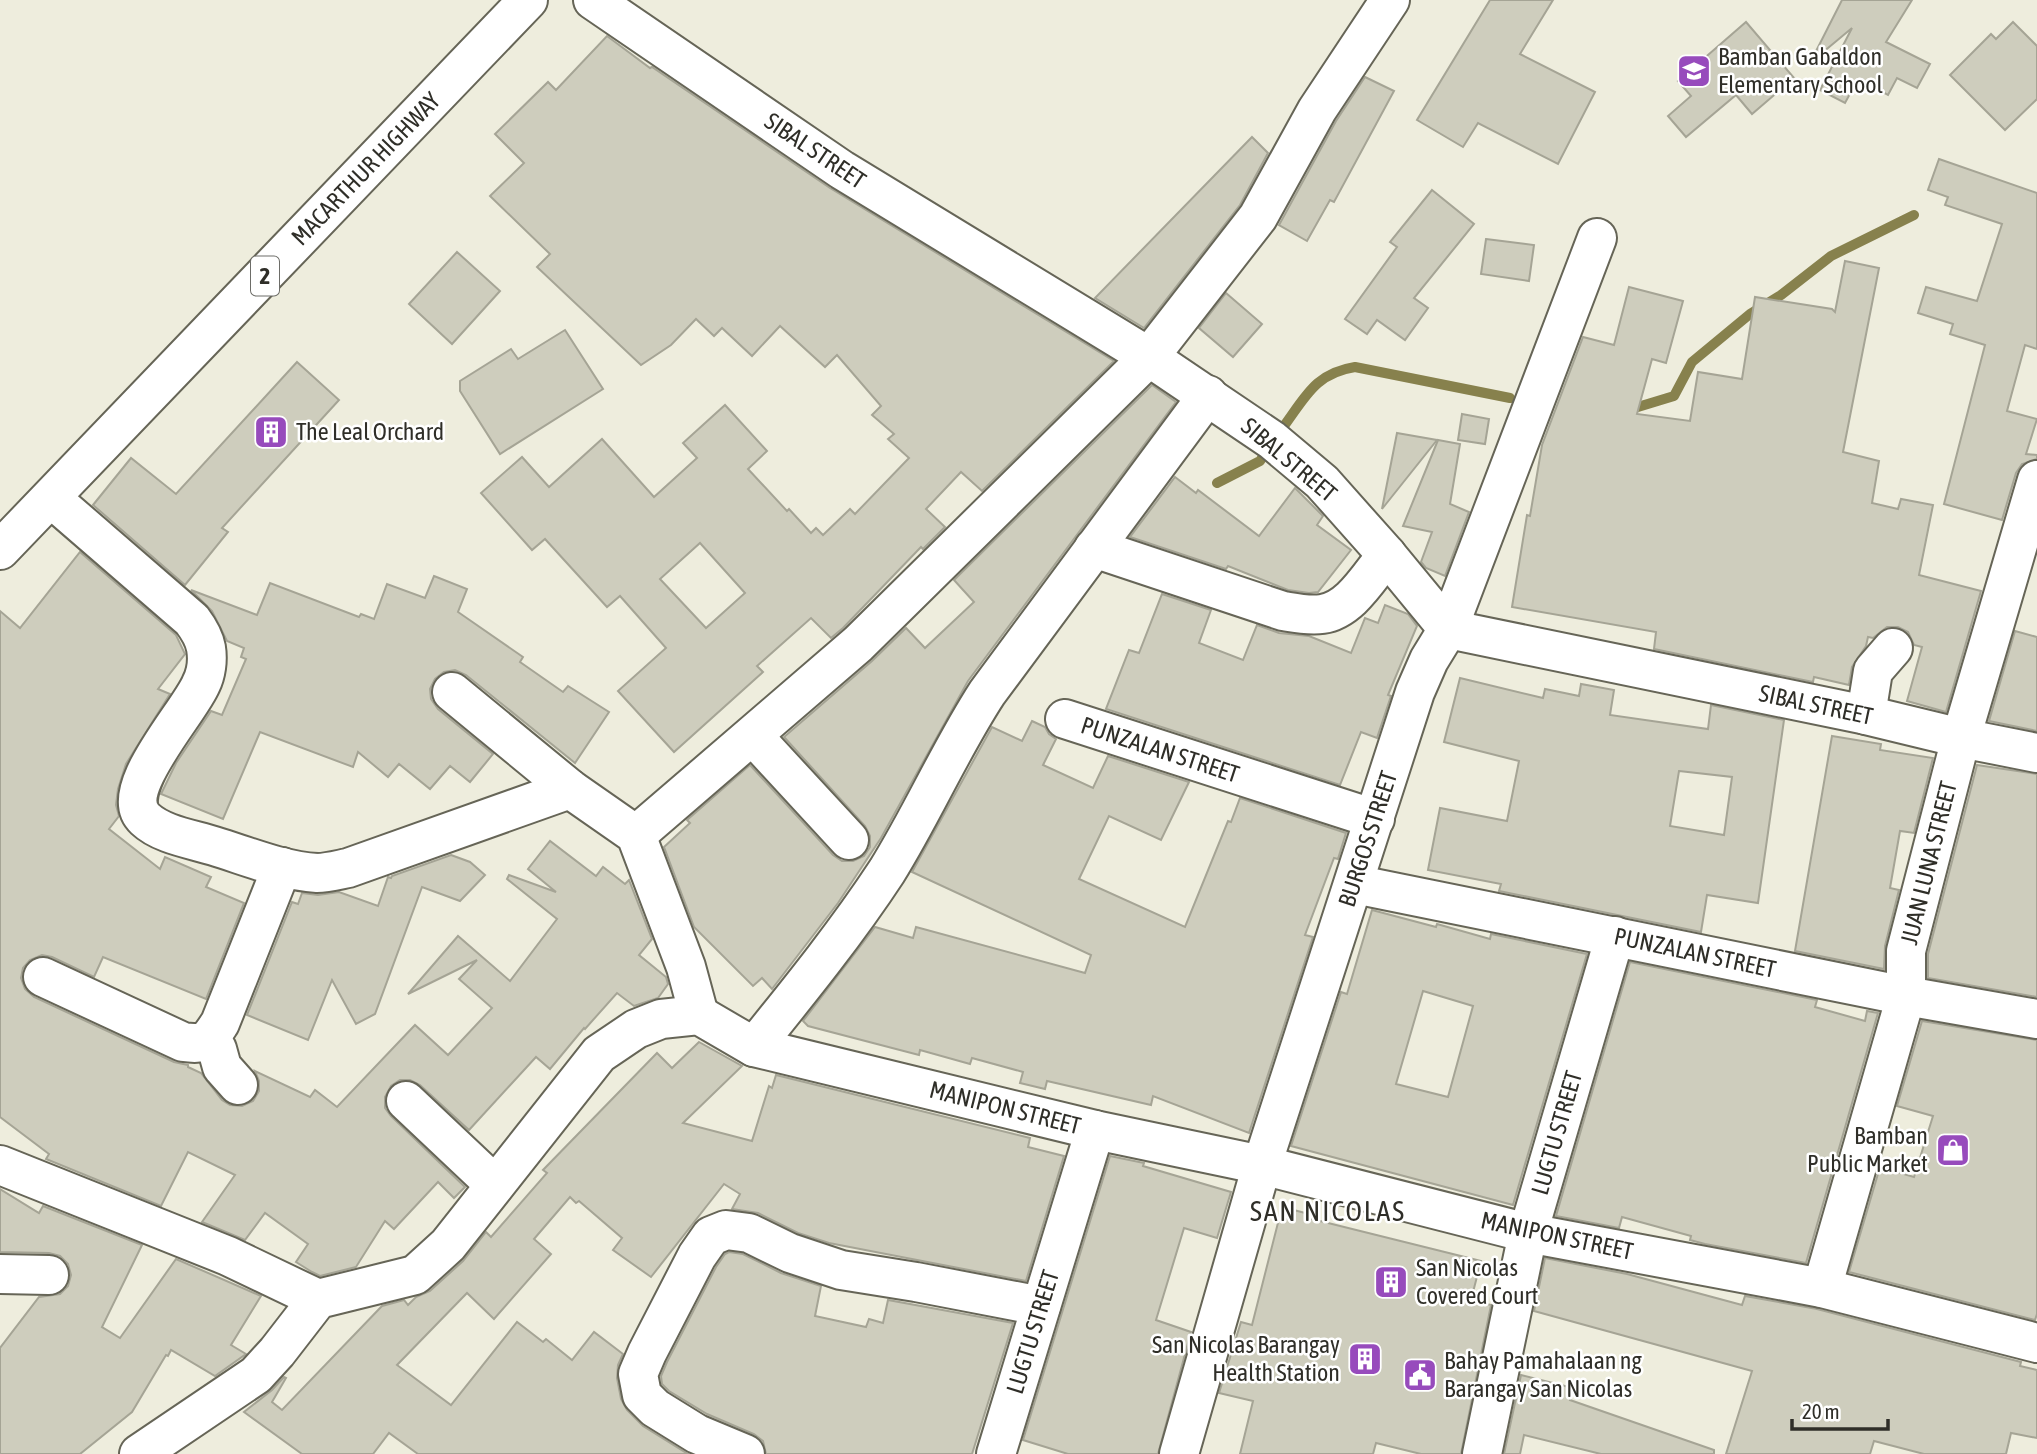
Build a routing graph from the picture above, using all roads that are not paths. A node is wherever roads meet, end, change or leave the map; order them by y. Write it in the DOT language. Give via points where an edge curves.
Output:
graph roads {
  1 [pos="528,0"];
  2 [pos="593,0"];
  3 [pos="1390,0"];
  4 [pos="1597,238"];
  5 [pos="1149,357"];
  6 [pos="1208,395"];
  7 [pos="2037,480"];
  8 [pos="51,498"];
  9 [pos="1094,548"];
  10 [pos="0,550"];
  11 [pos="1387,555"];
  12 [pos="1448,629"];
  13 [pos="1893,649"];
  14 [pos="452,692"];
  15 [pos="1866,715"];
  16 [pos="1065,719"];
  17 [pos="752,736"];
  18 [pos="1961,738"];
  19 [pos="2037,752"];
  20 [pos="570,789"];
  21 [pos="1375,819"];
  22 [pos="636,835"];
  23 [pos="849,840"];
  24 [pos="282,867"];
  25 [pos="1354,884"];
  26 [pos="1615,936"];
  27 [pos="43,977"];
  28 [pos="1906,996"];
  29 [pos="699,1015"];
  30 [pos="2037,1019"];
  31 [pos="209,1039"];
  32 [pos="754,1047"];
  33 [pos="238,1085"];
  34 [pos="406,1101"];
  35 [pos="1095,1130"];
  36 [pos="0,1165"];
  37 [pos="1262,1165"];
  38 [pos="495,1185"];
  39 [pos="1528,1233"];
  40 [pos="0,1274"];
  41 [pos="49,1275"];
  42 [pos="1822,1288"];
  43 [pos="318,1299"];
  44 [pos="1041,1306"];
  45 [pos="2037,1343"];
  46 [pos="139,1454"];
  47 [pos="745,1454"];
  48 [pos="996,1454"];
  49 [pos="1178,1454"];
  50 [pos="1482,1454"];
  1 -- 8 [label="main road, MACARTHUR HIGHWAY / 2"];
  2 -- 5 [label="main road, SIBAL STREET" via="842,170"];
  3 -- 5 [label="main road" via="1317,110 1258,217"];
  4 -- 12 [label="main road, BURGOS STREET"];
  5 -- 6 [label="main road, SIBAL STREET"];
  5 -- 17 [label="main road" via="858,644"];
  6 -- 9 [label="main road"];
  6 -- 11 [label="main road, SIBAL STREET" via="1322,482"];
  7 -- 18 [label="main road, JUAN LUNA STREET"];
  8 -- 10 [label="main road, MACARTHUR HIGHWAY / 2"];
  8 -- 24 [label="main road" via="192,620 206,648 202,684 139,788 137,804 143,818 161,829"];
  9 -- 11 [label="main road" via="1283,611 1308,615 1337,610 1349,601"];
  9 -- 32 [label="main road" via="967,724 886,871"];
  11 -- 12 [label="main road, SIBAL STREET"];
  12 -- 15 [label="main road, SIBAL STREET"];
  12 -- 21 [label="main road, BURGOS STREET" via="1415,692"];
  13 -- 15 [label="main road" via="1873,671"];
  14 -- 20 [label="main road"];
  15 -- 18 [label="main road, SIBAL STREET"];
  16 -- 21 [label="main road, PUNZALAN STREET"];
  17 -- 22 [label="main road"];
  17 -- 23 [label="main road"];
  18 -- 19 [label="main road, SIBAL STREET"];
  18 -- 28 [label="main road, JUAN LUNA STREET" via="1906,951"];
  20 -- 22 [label="main road"];
  20 -- 24 [label="main road" via="348,868 318,873"];
  21 -- 25 [label="main road, BURGOS STREET"];
  22 -- 29 [label="main road" via="686,967"];
  24 -- 31 [label="main road" via="220,1023"];
  25 -- 26 [label="main road, PUNZALAN STREET"];
  25 -- 37 [label="main road, BURGOS STREET"];
  26 -- 28 [label="main road, PUNZALAN STREET"];
  26 -- 39 [label="main road, LUGTU STREET"];
  27 -- 31 [label="main road" via="183,1042 198,1044"];
  28 -- 30 [label="main road, PUNZALAN STREET"];
  28 -- 42 [label="main road, JUAN LUNA STREET"];
  29 -- 32 [label="main road, MANIPON STREET"];
  29 -- 38 [label="main road" via="648,1024 599,1054"];
  31 -- 33 [label="main road" via="227,1075"];
  32 -- 35 [label="main road, MANIPON STREET"];
  34 -- 38 [label="main road"];
  35 -- 37 [label="main road, MANIPON STREET"];
  35 -- 44 [label="main road, LUGTU STREET"];
  36 -- 43 [label="main road" via="228,1256"];
  37 -- 39 [label="main road, MANIPON STREET"];
  37 -- 49 [label="main road, BURGOS STREET"];
  38 -- 43 [label="main road" via="448,1245 415,1275"];
  39 -- 42 [label="main road, MANIPON STREET"];
  39 -- 50 [label="main road, LUGTU STREET"];
  40 -- 41 [label="main road"];
  42 -- 45 [label="main road, MANIPON STREET"];
  43 -- 46 [label="main road" via="256,1375"];
  44 -- 47 [label="main road" via="841,1270 749,1233 726,1230 711,1236 638,1374 642,1395 655,1408 697,1434"];
  44 -- 48 [label="main road, LUGTU STREET"];
}
